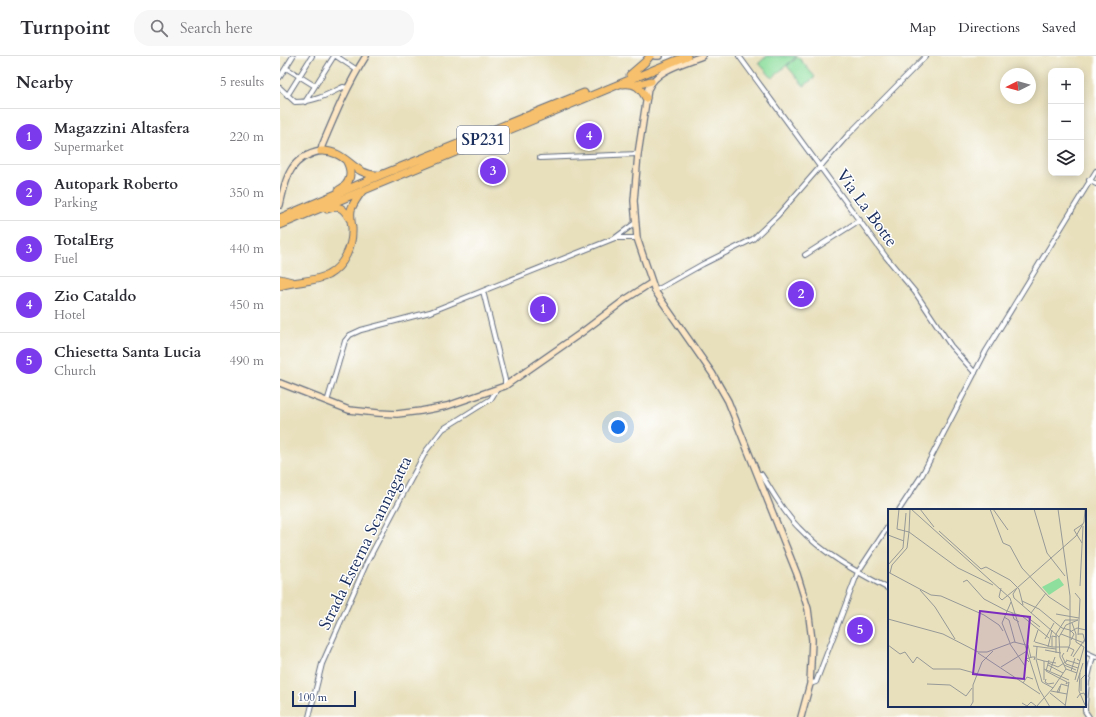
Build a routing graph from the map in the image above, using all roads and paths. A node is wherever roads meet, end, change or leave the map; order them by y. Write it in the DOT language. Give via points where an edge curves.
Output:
graph roads {
  1 [pos="293,56"];
  2 [pos="312,56"];
  3 [pos="335,56"];
  4 [pos="366,56"];
  5 [pos="650,56"];
  6 [pos="655,56"];
  7 [pos="659,56"];
  8 [pos="675,56"];
  9 [pos="687,56"];
  10 [pos="702,56"];
  11 [pos="740,56"];
  12 [pos="926,56"];
  13 [pos="286,68"];
  14 [pos="358,70"];
  15 [pos="630,75"];
  16 [pos="300,76"];
  17 [pos="280,77"];
  18 [pos="651,81"];
  19 [pos="619,84"];
  20 [pos="636,85"];
  21 [pos="315,86"];
  22 [pos="280,88"];
  23 [pos="348,88"];
  24 [pos="287,96"];
  25 [pos="646,98"];
  26 [pos="305,102"];
  27 [pos="321,151"];
  28 [pos="638,154"];
  29 [pos="540,158"];
  30 [pos="346,160"];
  31 [pos="820,167"];
  32 [pos="1096,171"];
  33 [pos="381,175"];
  34 [pos="1089,180"];
  35 [pos="1096,184"];
  36 [pos="362,191"];
  37 [pos="280,203"];
  38 [pos="309,205"];
  39 [pos="316,210"];
  40 [pos="280,218"];
  41 [pos="350,219"];
  42 [pos="860,220"];
  43 [pos="635,223"];
  44 [pos="280,225"];
  45 [pos="614,238"];
  46 [pos="637,238"];
  47 [pos="805,255"];
  48 [pos="280,279"];
  49 [pos="292,282"];
  50 [pos="651,283"];
  51 [pos="280,286"];
  52 [pos="484,291"];
  53 [pos="655,291"];
  54 [pos="975,373"];
  55 [pos="280,383"];
  56 [pos="505,386"];
  57 [pos="497,389"];
  58 [pos="326,402"];
  59 [pos="757,474"];
  60 [pos="900,509"];
  61 [pos="888,527"];
  62 [pos="858,572"];
  63 [pos="888,588"];
  64 [pos="1086,652"];
  65 [pos="1095,657"];
  66 [pos="810,684"];
  67 [pos="1086,694"];
  68 [pos="1085,707"];
  69 [pos="309,717"];
  70 [pos="801,717"];
  71 [pos="1089,717"];
  1 -- 13 [label="street"];
  2 -- 16 [label="street"];
  3 -- 14 [label="street"];
  3 -- 21 [label="street"];
  4 -- 14 [label="main road"];
  5 -- 15 [label="highway"];
  6 -- 7 [label="main road"];
  8 -- 15 [label="highway, SP231"];
  9 -- 19 [label="highway, SP231"];
  10 -- 18 [label="main road" via="659,74"];
  11 -- 31 [label="street, Via La Botte"];
  12 -- 31 [label="street"];
  13 -- 16 [label="street"];
  13 -- 17 [label="street"];
  14 -- 23 [label="main road"];
  15 -- 33 [label="highway, SP231"];
  16 -- 21 [label="street"];
  16 -- 24 [label="street"];
  18 -- 20 [label="highway"];
  18 -- 25 [label="main road"];
  19 -- 20 [label="highway"];
  19 -- 36 [label="highway, SP231"];
  20 -- 25 [label="highway" via="642,89"];
  21 -- 26 [label="street"];
  22 -- 24 [label="street"];
  23 -- 26 [label="street" via="343,87 326,96"];
  23 -- 27 [label="main road"];
  24 -- 26 [label="street" via="295,102"];
  25 -- 28 [label="main road"];
  27 -- 30 [label="highway" via="337,153"];
  27 -- 37 [label="main road" via="302,158 289,171"];
  28 -- 29 [label="street"];
  28 -- 43 [label="main road"];
  30 -- 33 [label="highway" via="363,173"];
  30 -- 38 [label="highway" via="350,176 346,186"];
  31 -- 42 [label="street, Via La Botte"];
  31 -- 53 [label="street" via="753,239"];
  32 -- 34 [label="street"];
  33 -- 38 [label="highway, SP231"];
  34 -- 35 [label="street"];
  34 -- 54 [label="street"];
  36 -- 39 [label="highway, SP231"];
  36 -- 41 [label="highway" via="354,204"];
  38 -- 40 [label="highway, SP231"];
  39 -- 41 [label="highway" via="340,207"];
  39 -- 44 [label="highway, SP231"];
  41 -- 49 [label="highway" via="350,246 337,268 317,279"];
  42 -- 47 [label="street"];
  42 -- 54 [label="street, Via La Botte" via="915,292 951,346"];
  43 -- 45 [label="street"];
  43 -- 46 [label="main road"];
  45 -- 46 [label="street"];
  45 -- 52 [label="street"];
  46 -- 50 [label="main road"];
  48 -- 49 [label="highway"];
  49 -- 51 [label="highway"];
  50 -- 53 [label="main road"];
  50 -- 56 [label="main road"];
  52 -- 56 [label="street"];
  52 -- 58 [label="street" via="430,312 350,335 345,341"];
  53 -- 59 [label="main road" via="712,373 728,401"];
  54 -- 60 [label="street" via="922,475"];
  55 -- 58 [label="main road"];
  56 -- 57 [label="main road"];
  57 -- 58 [label="main road" via="447,406 398,414 349,410"];
  57 -- 69 [label="street, Strada Esterna Scannagatta" via="491,399 443,429 426,451 367,562 344,613 322,664"];
  59 -- 62 [label="street" via="761,474 798,527 821,548"];
  59 -- 66 [label="main road" via="808,608 812,640"];
  61 -- 62 [label="street"];
  62 -- 63 [label="street"];
  62 -- 66 [label="street" via="816,682"];
  64 -- 65 [label="street"];
  65 -- 67 [label="street"];
  66 -- 70 [label="main road"];
  68 -- 71 [label="street"];
}
